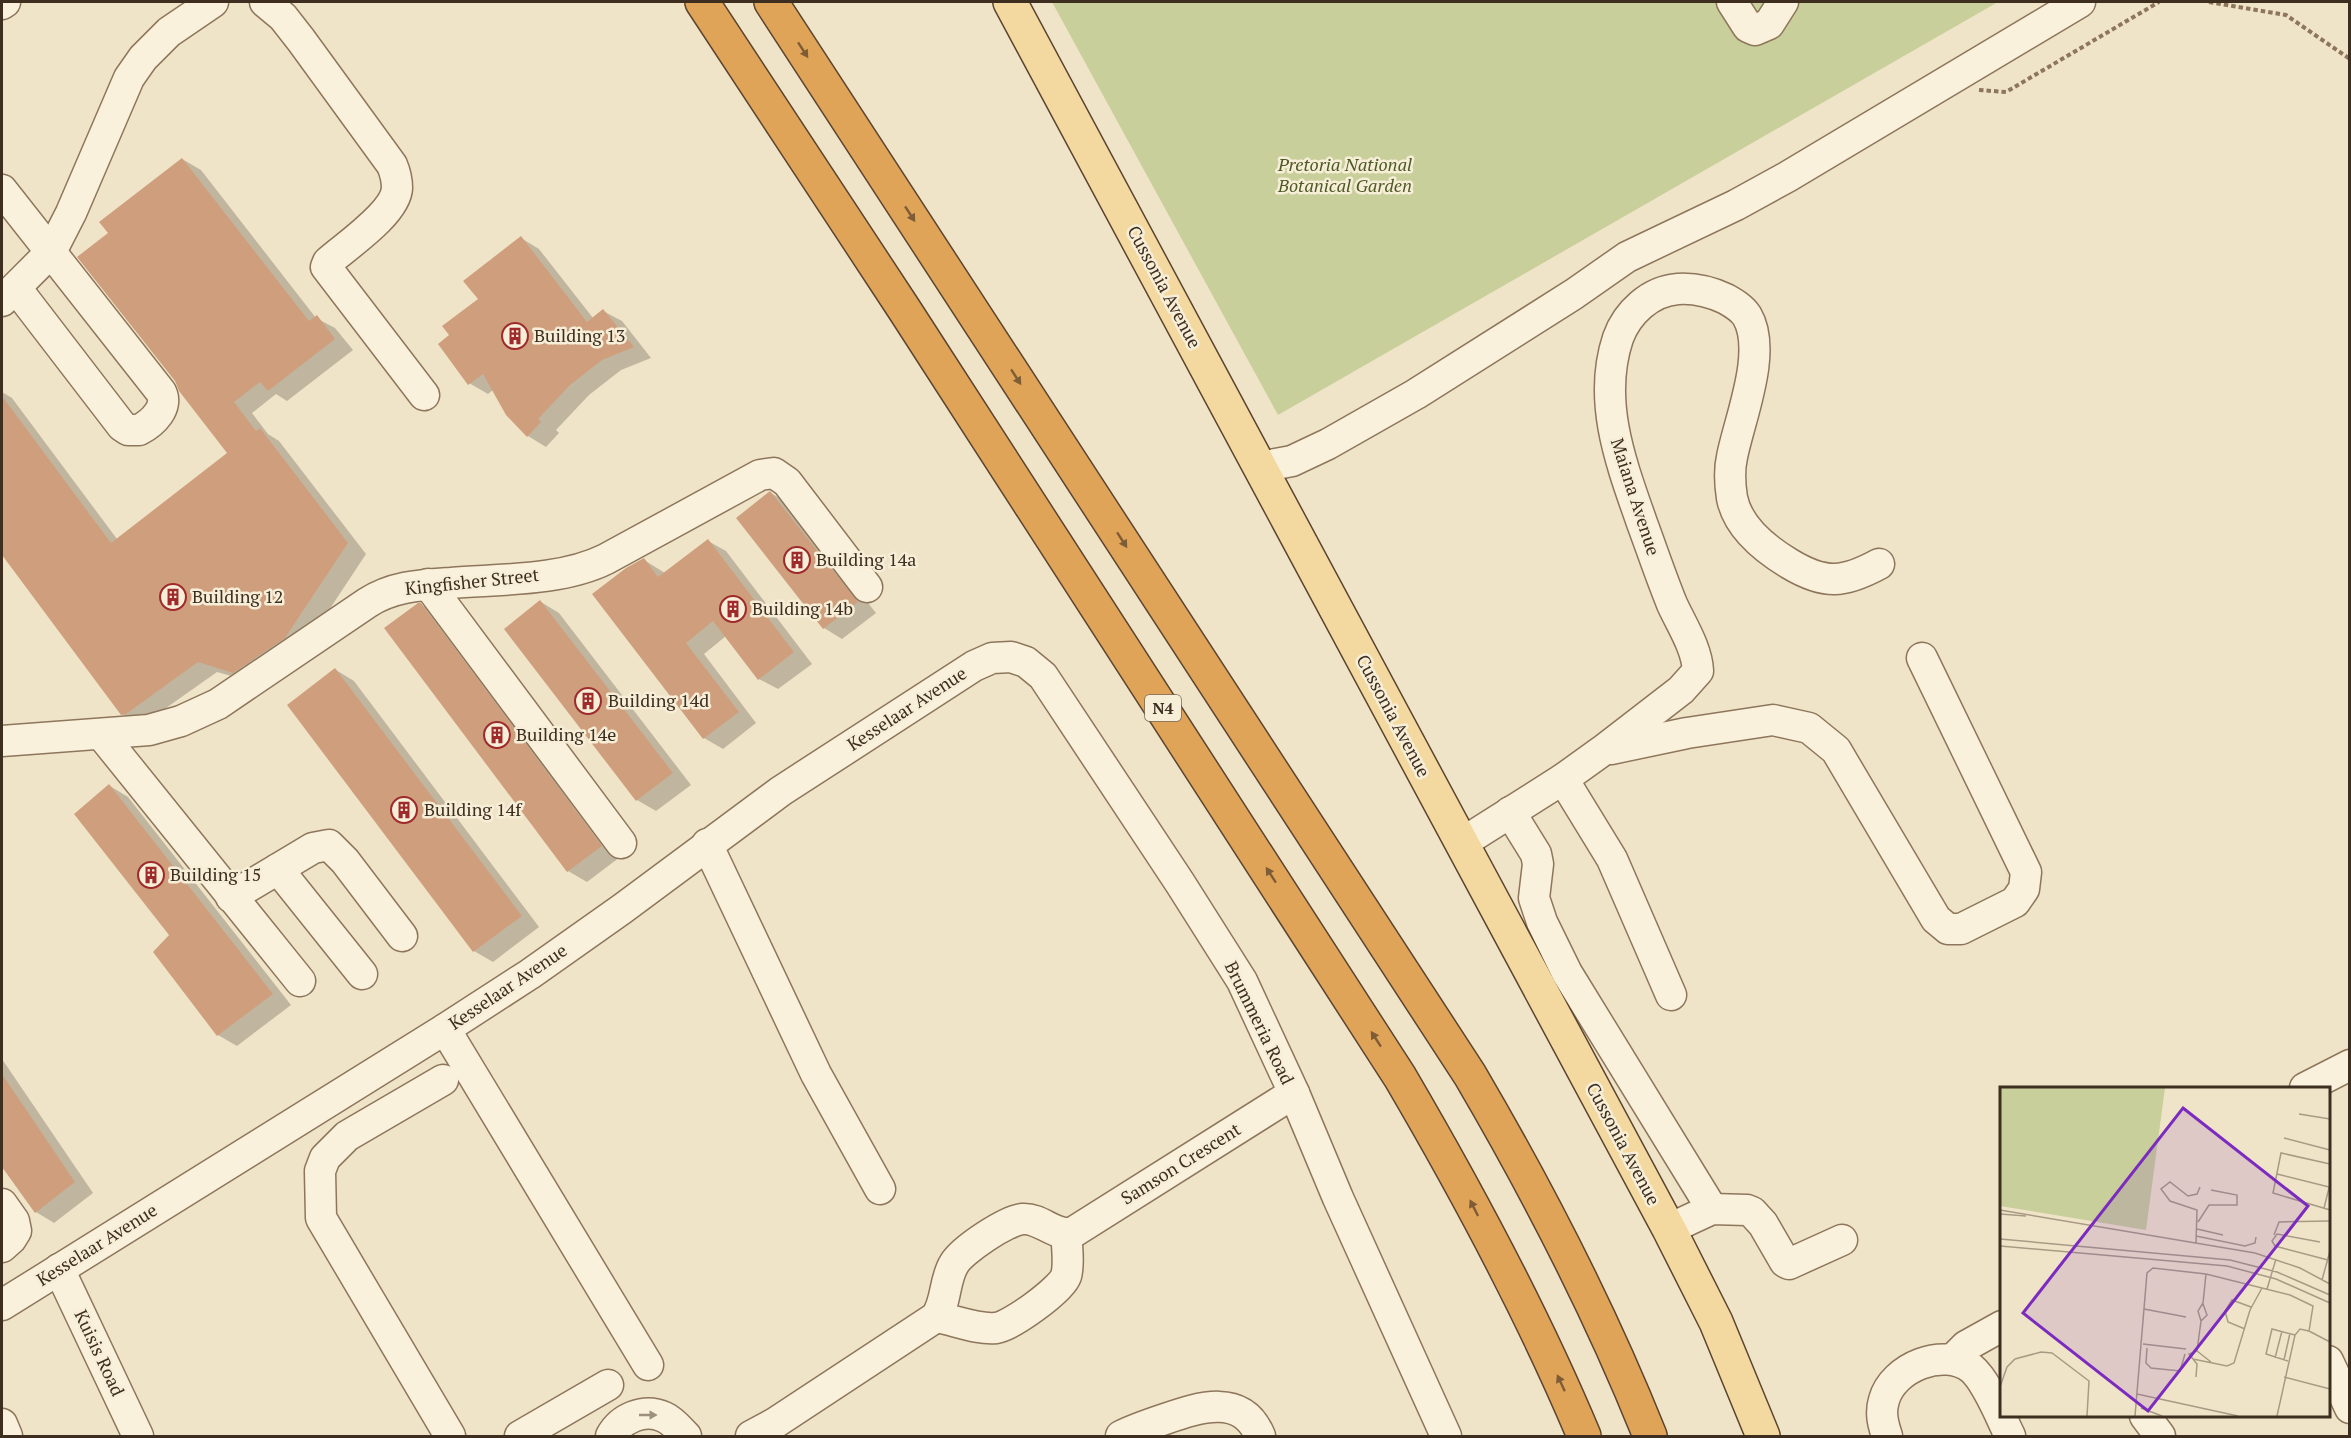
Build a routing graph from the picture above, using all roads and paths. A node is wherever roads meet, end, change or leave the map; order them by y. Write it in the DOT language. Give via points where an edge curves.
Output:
graph roads {
  1 [pos="5,2"];
  2 [pos="213,2"];
  3 [pos="266,2"];
  4 [pos="702,2"];
  5 [pos="771,2"];
  6 [pos="1010,2"];
  7 [pos="1732,2"];
  8 [pos="1783,2"];
  9 [pos="2080,2"];
  10 [pos="2158,2"];
  11 [pos="2209,2"];
  12 [pos="2,4"];
  13 [pos="2349,59"];
  14 [pos="1939,88"];
  15 [pos="2,190"];
  16 [pos="51,252"];
  17 [pos="8,295"];
  18 [pos="424,395"];
  19 [pos="1260,467"];
  20 [pos="1879,564"];
  21 [pos="428,584"];
  22 [pos="867,587"];
  23 [pos="1005,657"];
  24 [pos="1922,658"];
  25 [pos="101,734"];
  26 [pos="2,741"];
  27 [pos="1602,751"];
  28 [pos="1563,779"];
  29 [pos="1510,812"];
  30 [pos="621,843"];
  31 [pos="1462,843"];
  32 [pos="707,844"];
  33 [pos="278,868"];
  34 [pos="231,897"];
  35 [pos="402,936"];
  36 [pos="362,974"];
  37 [pos="300,981"];
  38 [pos="1671,995"];
  39 [pos="445,1029"];
  40 [pos="2349,1065"];
  41 [pos="443,1080"];
  42 [pos="2309,1087"];
  43 [pos="1294,1093"];
  44 [pos="327,1102"];
  45 [pos="347,1136"];
  46 [pos="880,1189"];
  47 [pos="2,1204"];
  48 [pos="1712,1209"];
  49 [pos="1669,1229"];
  50 [pos="1067,1234"];
  51 [pos="1842,1240"];
  52 [pos="2,1246"];
  53 [pos="59,1269"];
  54 [pos="2,1305"];
  55 [pos="936,1317"];
  56 [pos="2000,1327"];
  57 [pos="1953,1359"];
  58 [pos="648,1365"];
  59 [pos="2330,1365"];
  60 [pos="608,1384"];
  61 [pos="2349,1408"];
  62 [pos="2146,1417"];
  63 [pos="2,1424"];
  64 [pos="7,1437"];
  65 [pos="138,1437"];
  66 [pos="450,1437"];
  67 [pos="520,1437"];
  68 [pos="610,1437"];
  69 [pos="686,1437"];
  70 [pos="751,1437"];
  71 [pos="1121,1437"];
  72 [pos="1260,1437"];
  73 [pos="1446,1437"];
  74 [pos="1584,1437"];
  75 [pos="1650,1437"];
  76 [pos="1762,1437"];
  77 [pos="1887,1437"];
  78 [pos="2010,1437"];
  79 [pos="2160,1437"];
  1 -- 12 [label="street"];
  2 -- 16 [label="street" via="169,32 129,78"];
  3 -- 18 [label="street" via="301,40 392,165 397,188 391,204 326,267"];
  74 -- 4 [label="highway, N4, one-way" via="1471,1201 1395,1069 924,338"];
  5 -- 75 [label="highway, one-way" via="1470,1075 1569,1255"];
  6 -- 19 [label="main road, Cussonia Avenue"];
  7 -- 8 [label="street" via="1748,27 1755,30 1769,24"];
  9 -- 14 [label="street"];
  10 -- 14 [label="path" via="2006,92"];
  11 -- 13 [label="path" via="2286,15"];
  14 -- 19 [label="street" via="1736,205 1628,257 1416,394 1328,444 1292,461"];
  15 -- 16 [label="street"];
  16 -- 17 [label="street"];
  16 -- 17 [label="street" via="161,392 165,401 162,410 139,430 122,426"];
  19 -- 31 [label="main road, Cussonia Avenue"];
  20 -- 27 [label="street, Maiana Avenue" via="1844,579 1817,578 1769,550 1747,530 1733,501 1730,470 1750,384 1754,345 1751,325 1736,305 1706,291 1675,289 1648,300 1625,322 1613,353 1609,392 1613,428 1629,486 1698,671 1681,690"];
  21 -- 22 [label="street, Kingfisher Street" via="584,569 741,484 769,473 787,482"];
  21 -- 25 [label="street, Kingfisher Street" via="400,588 374,598 218,704 149,730"];
  21 -- 30 [label="street"];
  23 -- 32 [label="street, Kesselaar Avenue" via="974,666 781,791"];
  23 -- 43 [label="street, Brummeria Road" via="1022,660 1038,670 1068,711 1235,970"];
  24 -- 27 [label="street" via="2026,872 2024,889 2014,902 1961,929 1948,929 1936,919 1836,750 1809,728 1773,720"];
  25 -- 26 [label="street, Kingfisher Street"];
  25 -- 34 [label="street"];
  27 -- 28 [label="street, Maiana Avenue"];
  28 -- 29 [label="street, Maiana Avenue"];
  28 -- 38 [label="street" via="1612,859"];
  29 -- 31 [label="street, Maiana Avenue"];
  29 -- 48 [label="street" via="1536,854 1534,898 1567,973"];
  31 -- 49 [label="main road, Cussonia Avenue"];
  32 -- 39 [label="street, Kesselaar Avenue" via="572,945"];
  32 -- 46 [label="street" via="816,1074"];
  33 -- 34 [label="street"];
  33 -- 35 [label="street" via="313,848 328,845 345,861"];
  33 -- 36 [label="street"];
  34 -- 37 [label="street"];
  39 -- 44 [label="street, Kesselaar Avenue"];
  39 -- 58 [label="street"];
  40 -- 42 [label="street"];
  41 -- 45 [label="street"];
  43 -- 50 [label="street, Samson Crescent"];
  43 -- 73 [label="street, Brummeria Road"];
  44 -- 45 [label="street"];
  44 -- 53 [label="street, Kesselaar Avenue"];
  45 -- 66 [label="street" via="321,1164 321,1218"];
  47 -- 52 [label="street" via="16,1231"];
  48 -- 49 [label="street"];
  48 -- 51 [label="street" via="1752,1212 1789,1264"];
  49 -- 76 [label="main road, Cussonia Avenue" via="1716,1322"];
  50 -- 55 [label="street" via="1024,1219 988,1236 954,1264"];
  50 -- 55 [label="street" via="1067,1272 1063,1283 1009,1323 984,1327"];
  53 -- 54 [label="street, Kesselaar Avenue"];
  53 -- 65 [label="street, Kuisis Road"];
  55 -- 70 [label="street"];
  56 -- 57 [label="street" via="1966,1346"];
  57 -- 77 [label="street" via="1920,1365 1893,1383 1882,1410"];
  57 -- 78 [label="street" via="1979,1376"];
  59 -- 61 [label="street"];
  60 -- 67 [label="street"];
  62 -- 79 [label="street"];
  63 -- 64 [label="street"];
  68 -- 69 [label="street, one-way" via="629,1418 648,1414 674,1423"];
  71 -- 72 [label="street" via="1193,1409 1225,1407 1245,1415"];
}
